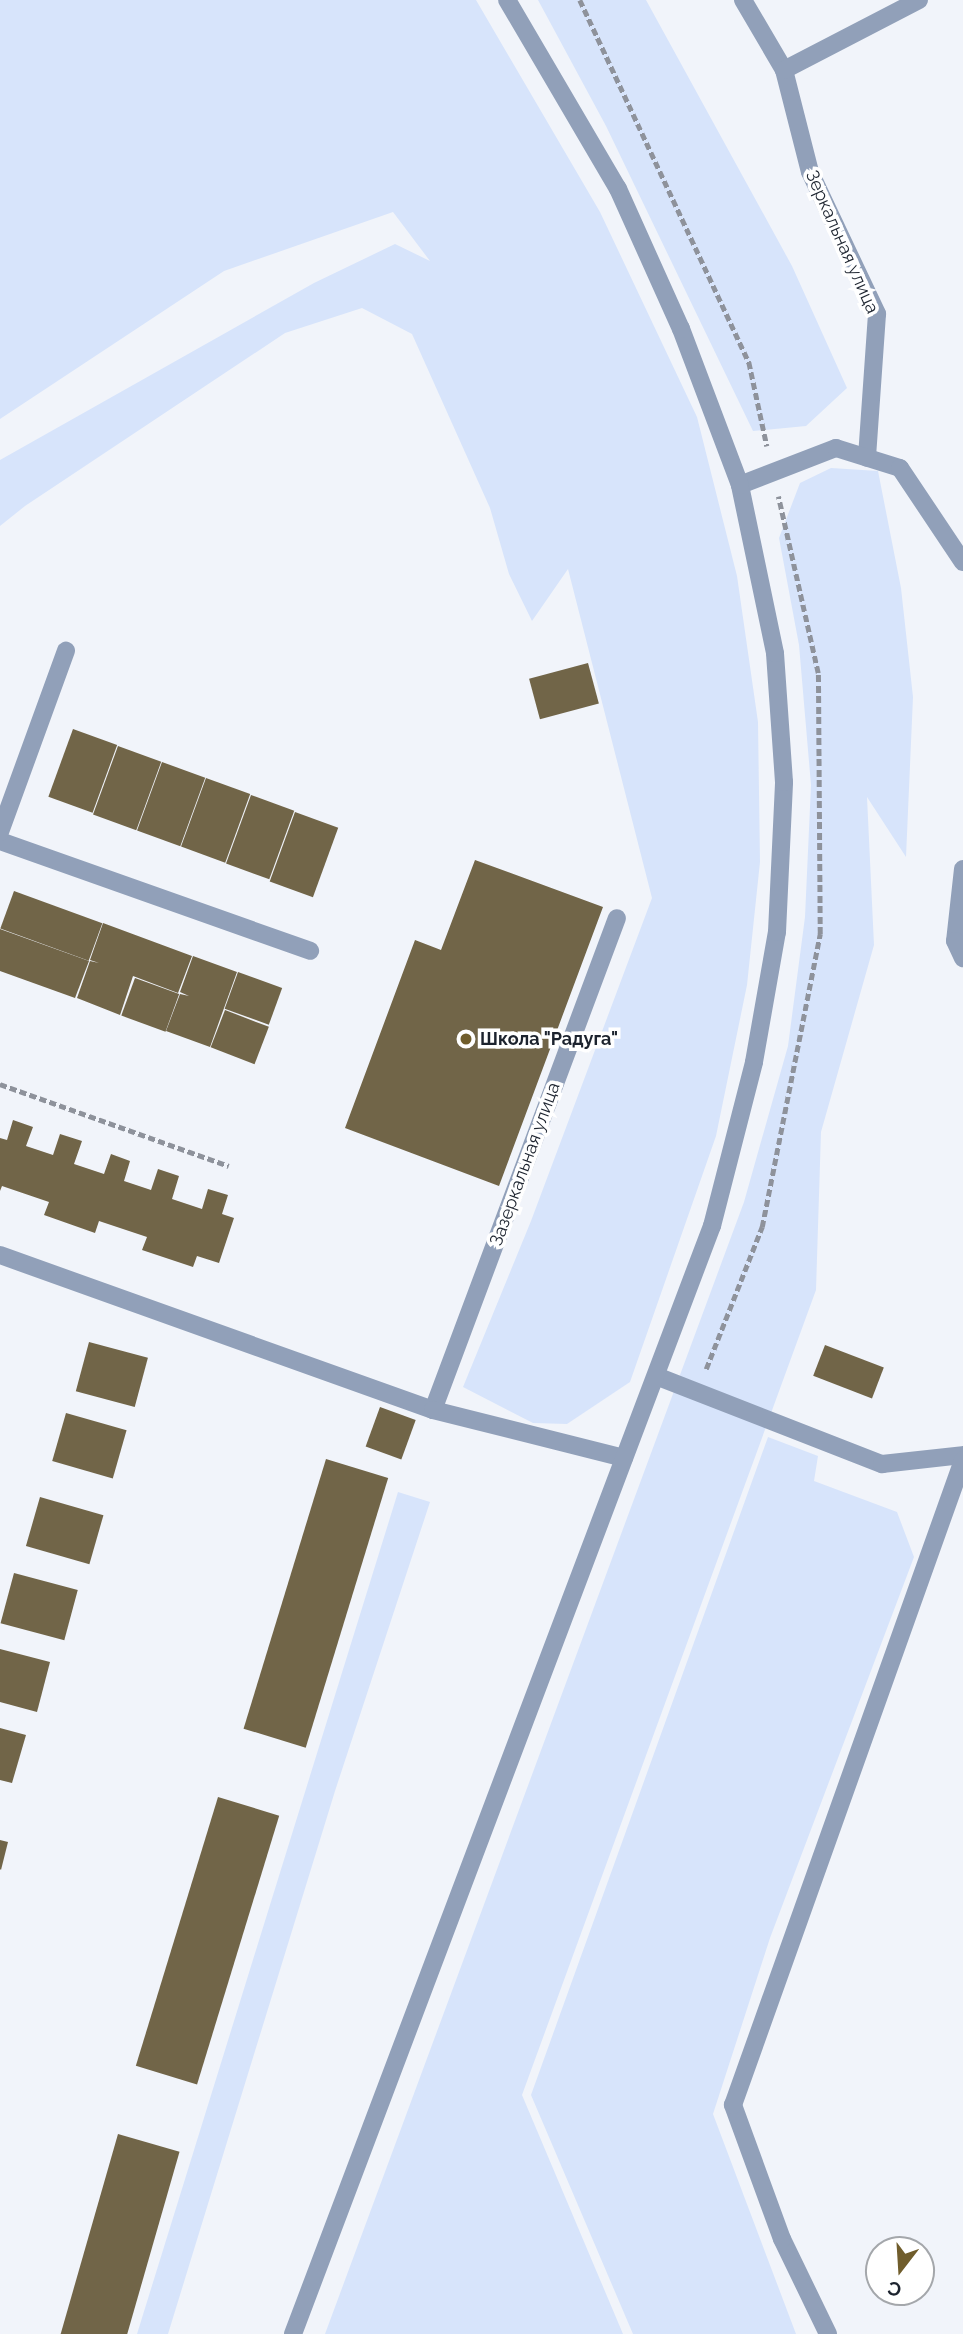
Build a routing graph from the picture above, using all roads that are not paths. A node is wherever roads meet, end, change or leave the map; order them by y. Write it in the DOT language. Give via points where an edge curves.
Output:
graph roads {
  1 [pos="508,0"];
  2 [pos="744,0"];
  3 [pos="919,0"];
  4 [pos="784,70"];
  5 [pos="867,458"];
  6 [pos="740,485"];
  7 [pos="963,562"];
  8 [pos="66,650"];
  9 [pos="0,832"];
  10 [pos="0,841"];
  11 [pos="963,869"];
  12 [pos="617,918"];
  13 [pos="310,951"];
  14 [pos="963,958"];
  15 [pos="0,1255"];
  16 [pos="656,1376"];
  17 [pos="433,1410"];
  18 [pos="963,1457"];
  19 [pos="624,1458"];
  20 [pos="293,2334"];
  21 [pos="828,2334"];
  1 -- 6 [label="street" via="618,189 681,329"];
  2 -- 4 [label="street, Зеркальная улица"];
  3 -- 4 [label="street"];
  4 -- 5 [label="street, Зеркальная улица" via="810,172 877,314"];
  5 -- 6 [label="street" via="836,448"];
  5 -- 7 [label="street" via="900,468"];
  6 -- 16 [label="street" via="775,653 784,782 777,932 754,1062 712,1226"];
  8 -- 9 [label="street"];
  10 -- 13 [label="street"];
  11 -- 14 [label="street" via="955,941"];
  12 -- 17 [label="street, Зазеркальная улица"];
  15 -- 17 [label="street"];
  16 -- 18 [label="street" via="882,1464"];
  16 -- 19 [label="street"];
  17 -- 19 [label="street"];
  18 -- 21 [label="street" via="733,2105 782,2239"];
  19 -- 20 [label="street"];
}
